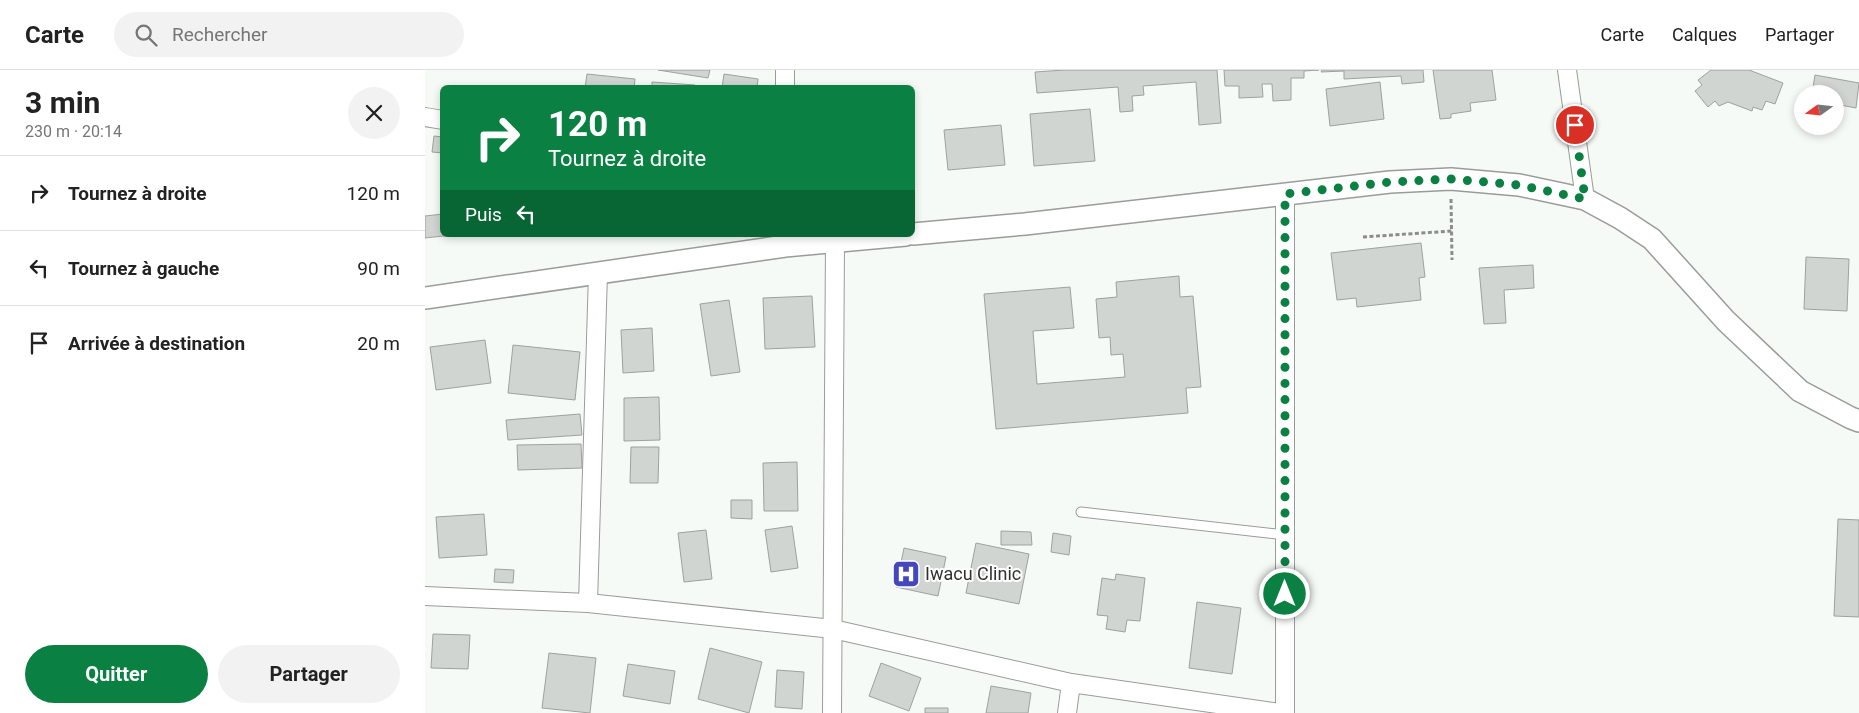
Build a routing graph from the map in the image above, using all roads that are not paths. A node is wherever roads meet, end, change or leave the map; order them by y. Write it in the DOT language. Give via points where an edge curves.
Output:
graph roads {
  1 [pos="785,70"];
  2 [pos="1567,70"];
  3 [pos="785,85"];
  4 [pos="425,117"];
  5 [pos="440,120"];
  6 [pos="1285,194"];
  7 [pos="1585,199"];
  8 [pos="915,234"];
  9 [pos="886,237"];
  10 [pos="785,241"];
  11 [pos="835,242"];
  12 [pos="598,273"];
  13 [pos="425,298"];
  14 [pos="1859,421"];
  15 [pos="1081,512"];
  16 [pos="1285,535"];
  17 [pos="425,596"];
  18 [pos="588,603"];
  19 [pos="833,629"];
  20 [pos="1071,683"];
  21 [pos="832,713"];
  22 [pos="1067,713"];
  23 [pos="1280,713"];
  24 [pos="1285,713"];
  1 -- 3 [label="street"];
  2 -- 7 [label="street"];
  4 -- 5 [label="street"];
  6 -- 7 [label="street" via="1390,182 1451,179 1519,185"];
  6 -- 8 [label="street"];
  6 -- 16 [label="street"];
  7 -- 14 [label="street" via="1652,239 1726,321 1800,391"];
  9 -- 11 [label="street"];
  10 -- 11 [label="street"];
  10 -- 12 [label="street"];
  11 -- 19 [label="street"];
  12 -- 13 [label="street"];
  12 -- 18 [label="street"];
  15 -- 16 [label="lane"];
  16 -- 24 [label="street"];
  17 -- 18 [label="street"];
  18 -- 19 [label="street"];
  19 -- 20 [label="street"];
  19 -- 21 [label="street"];
  20 -- 22 [label="street"];
  20 -- 23 [label="street"];
}
